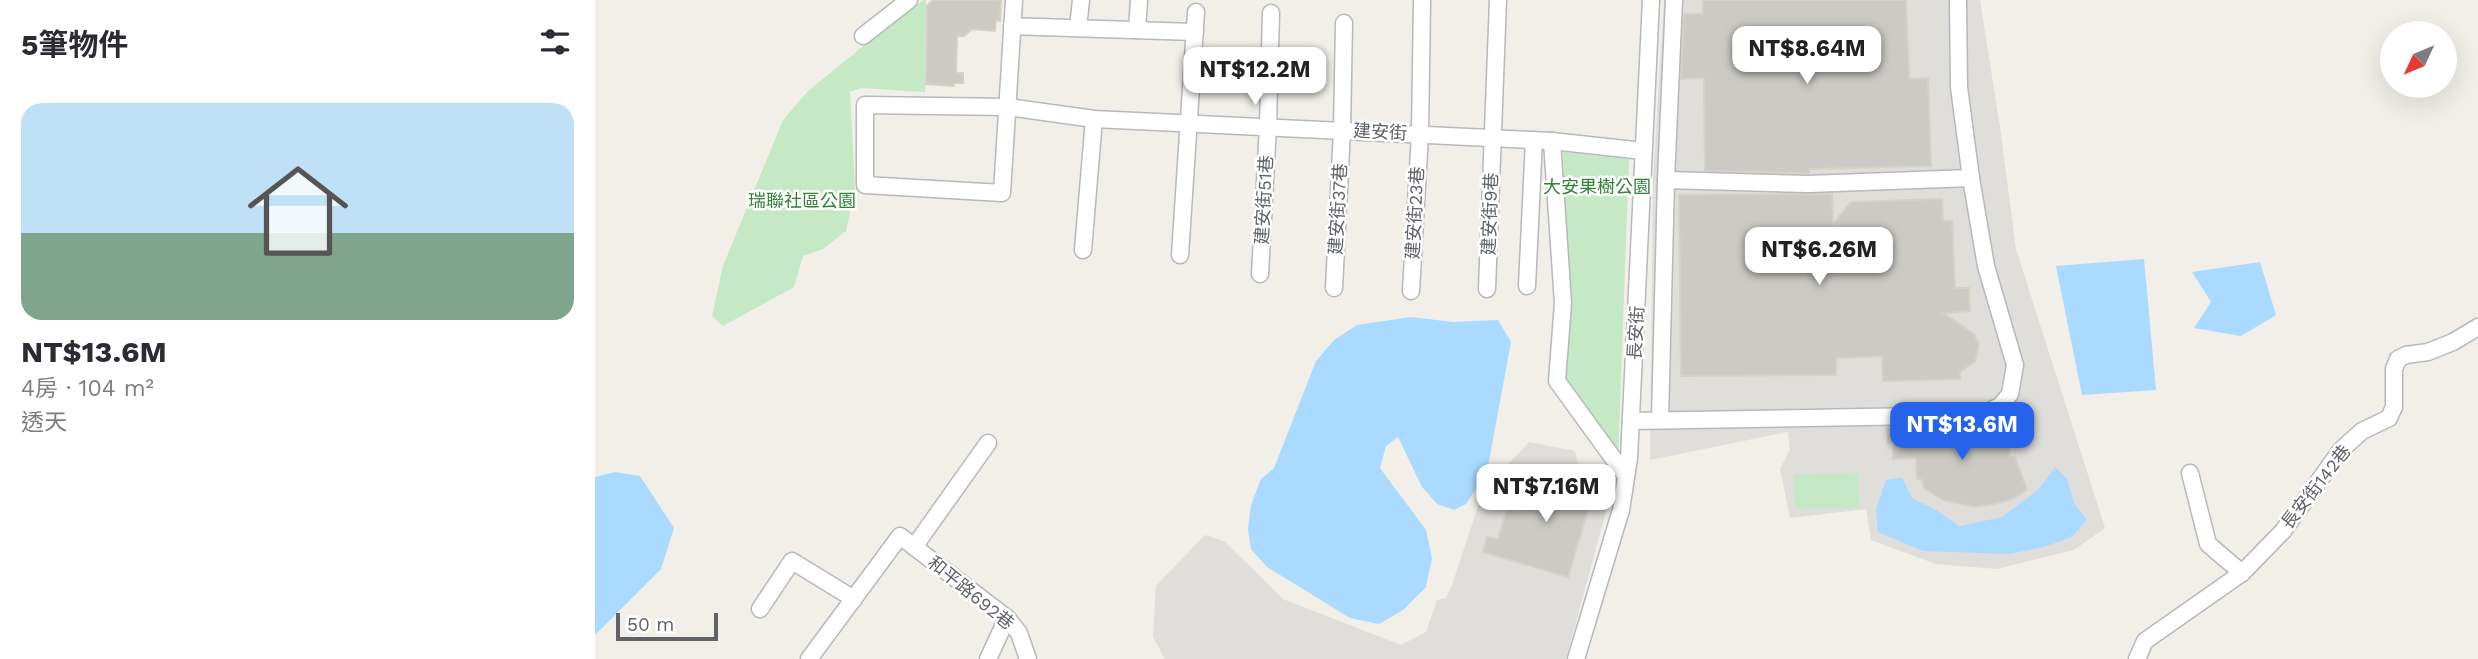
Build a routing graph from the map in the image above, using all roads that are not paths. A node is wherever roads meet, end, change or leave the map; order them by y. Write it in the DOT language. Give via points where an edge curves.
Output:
graph roads {
  1 [pos="909,0"];
  2 [pos="1014,0"];
  3 [pos="1080,0"];
  4 [pos="1139,0"];
  5 [pos="1422,0"];
  6 [pos="1498,0"];
  7 [pos="1651,0"];
  8 [pos="1674,0"];
  9 [pos="1958,0"];
  10 [pos="1196,12"];
  11 [pos="1271,13"];
  12 [pos="1344,23"];
  13 [pos="1012,26"];
  14 [pos="1078,28"];
  15 [pos="1137,30"];
  16 [pos="1195,32"];
  17 [pos="863,36"];
  18 [pos="1007,107"];
  19 [pos="1094,119"];
  20 [pos="1188,122"];
  21 [pos="1268,126"];
  22 [pos="1342,130"];
  23 [pos="1420,134"];
  24 [pos="1493,138"];
  25 [pos="1534,140"];
  26 [pos="1552,141"];
  27 [pos="1643,151"];
  28 [pos="1971,178"];
  29 [pos="1666,180"];
  30 [pos="1083,250"];
  31 [pos="1181,255"];
  32 [pos="1260,274"];
  33 [pos="1527,286"];
  34 [pos="1334,288"];
  35 [pos="1486,289"];
  36 [pos="1411,291"];
  37 [pos="2478,327"];
  38 [pos="1660,420"];
  39 [pos="1631,421"];
  40 [pos="988,443"];
  41 [pos="2190,473"];
  42 [pos="1626,476"];
  43 [pos="914,547"];
  44 [pos="2242,572"];
  45 [pos="854,599"];
  46 [pos="760,610"];
  47 [pos="1007,618"];
  48 [pos="809,659"];
  49 [pos="988,659"];
  50 [pos="1028,659"];
  51 [pos="1576,659"];
  52 [pos="2137,659"];
  1 -- 17 [label="street"];
  2 -- 13 [label="street"];
  3 -- 14 [label="street"];
  4 -- 15 [label="street"];
  5 -- 23 [label="street, 建安街23巷"];
  6 -- 24 [label="street, 建安街9巷"];
  7 -- 27 [label="street, 長安街"];
  8 -- 29 [label="street"];
  9 -- 28 [label="street" via="1959,86"];
  10 -- 16 [label="street"];
  11 -- 21 [label="street, 建安街51巷"];
  12 -- 22 [label="street, 建安街37巷"];
  13 -- 14 [label="street"];
  13 -- 18 [label="street"];
  14 -- 15 [label="street"];
  15 -- 16 [label="street"];
  16 -- 20 [label="street"];
  18 -- 18 [label="street, 建安街" via="1002,193 865,185 865,106"];
  18 -- 19 [label="street, 建安街"];
  19 -- 20 [label="street, 建安街"];
  19 -- 30 [label="street"];
  20 -- 21 [label="street, 建安街"];
  20 -- 31 [label="street"];
  21 -- 22 [label="street, 建安街"];
  21 -- 32 [label="street, 建安街51巷"];
  22 -- 23 [label="street, 建安街"];
  22 -- 34 [label="street, 建安街37巷"];
  23 -- 24 [label="street, 建安街"];
  23 -- 36 [label="street, 建安街23巷"];
  24 -- 25 [label="street, 建安街"];
  24 -- 35 [label="street, 建安街9巷"];
  25 -- 26 [label="street, 建安街"];
  25 -- 33 [label="street"];
  26 -- 27 [label="street, 建安街"];
  26 -- 42 [label="street" via="1563,303 1557,381"];
  27 -- 39 [label="street, 長安街"];
  28 -- 29 [label="street" via="1808,184"];
  28 -- 38 [label="street" via="1986,266 2014,365 2010,394 2000,406 1980,415"];
  29 -- 38 [label="street"];
  37 -- 44 [label="street, 長安街142巷" via="2453,342 2398,359 2389,418 2362,431 2341,450 2283,531"];
  38 -- 39 [label="street"];
  39 -- 42 [label="street, 長安街"];
  40 -- 43 [label="street"];
  41 -- 44 [label="street" via="2208,544"];
  42 -- 51 [label="street, 長安街" via="1621,510"];
  43 -- 45 [label="street, 和平路692巷" via="900,536"];
  43 -- 47 [label="street, 和平路692巷"];
  44 -- 52 [label="street, 長安街142巷" via="2145,641"];
  45 -- 46 [label="street" via="792,561"];
  45 -- 48 [label="street"];
  47 -- 49 [label="street"];
  47 -- 50 [label="street, 和平路692巷" via="1019,633"];
}
